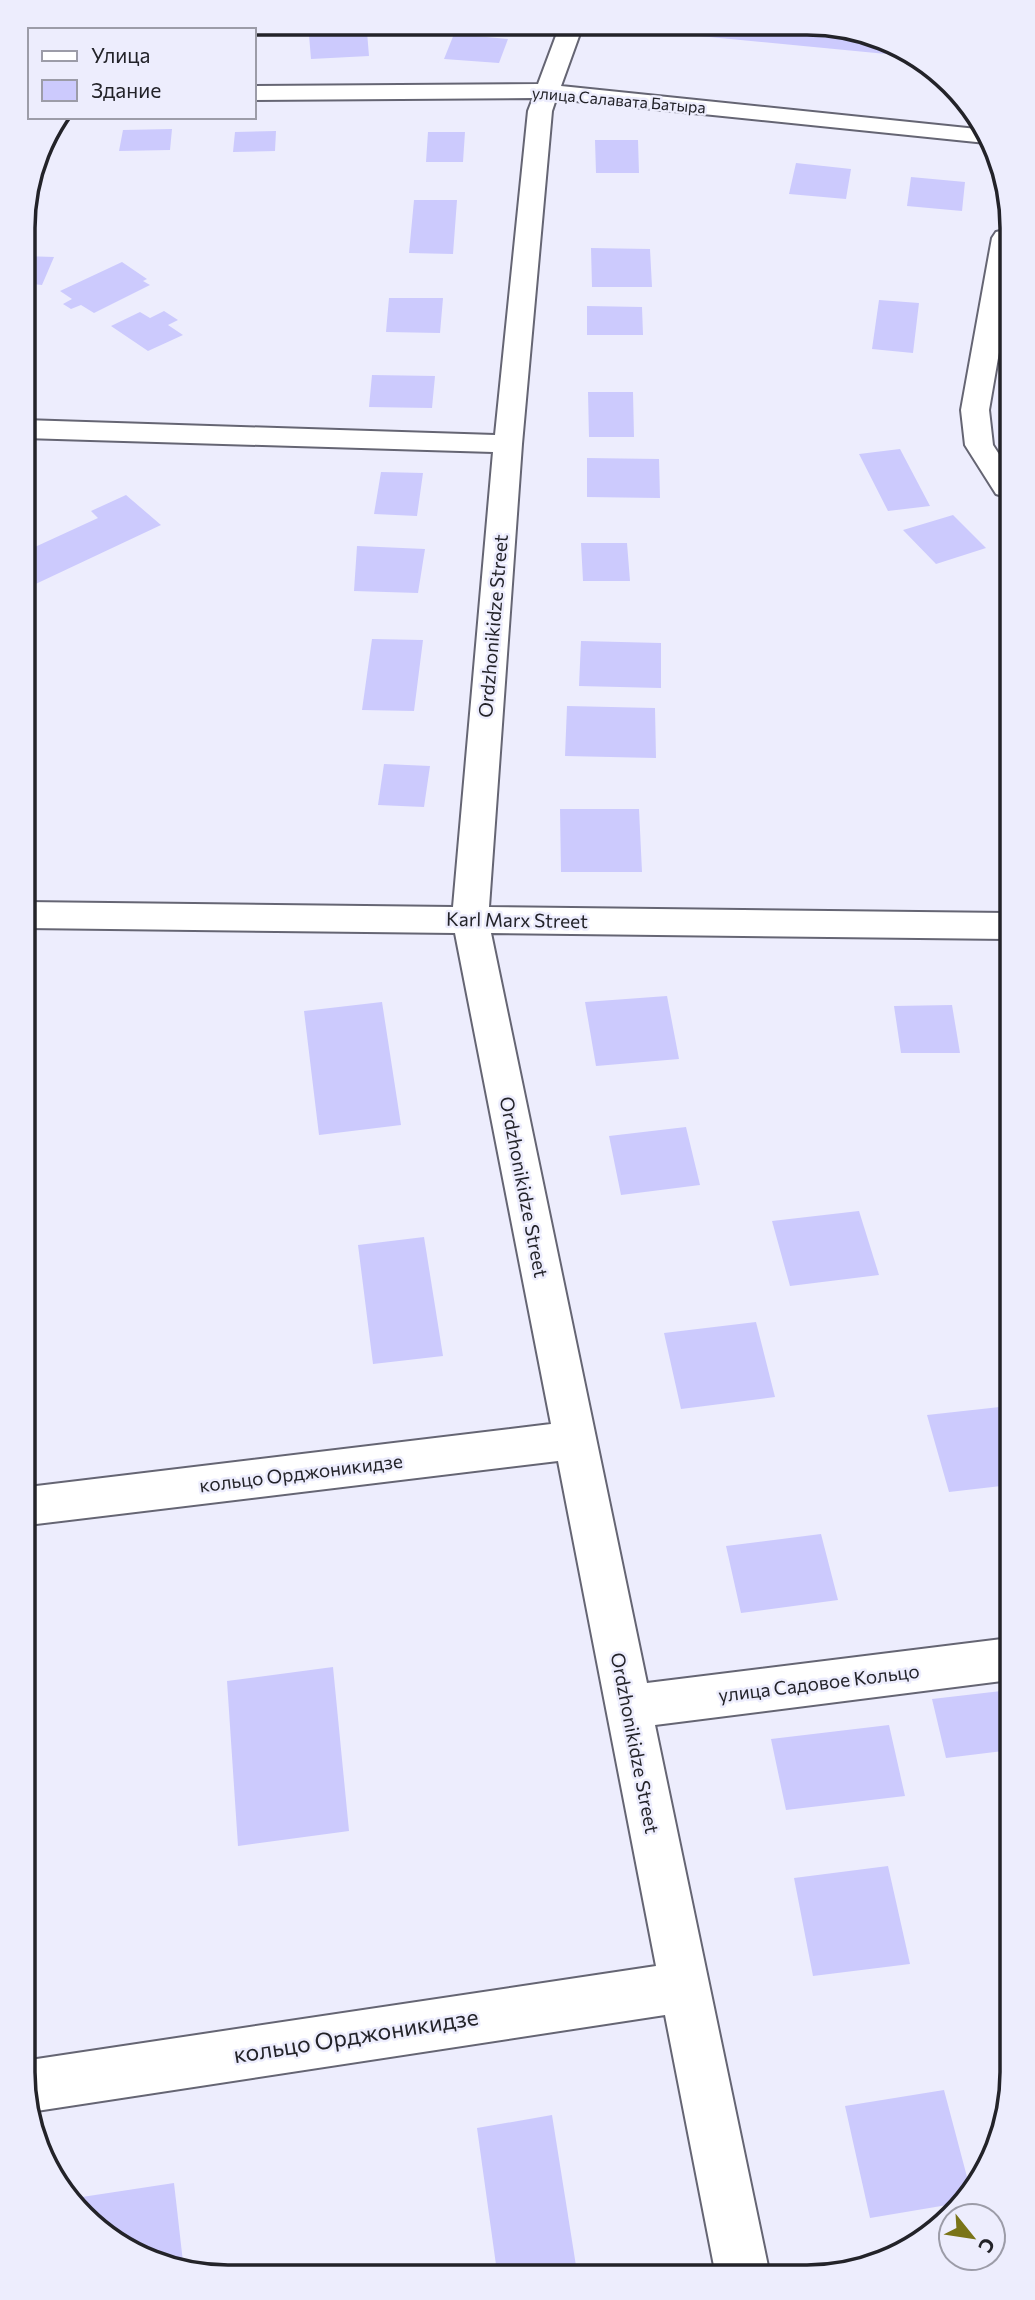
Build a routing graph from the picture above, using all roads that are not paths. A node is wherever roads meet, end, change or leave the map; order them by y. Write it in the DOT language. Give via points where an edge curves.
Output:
graph roads {
  1 [pos="566,35"];
  2 [pos="544,90"];
  3 [pos="256,93"];
  4 [pos="976,136"];
  5 [pos="1000,267"];
  6 [pos="35,429"];
  7 [pos="508,444"];
  8 [pos="1000,478"];
  9 [pos="35,915"];
  10 [pos="470,919"];
  11 [pos="1000,926"];
  12 [pos="575,1440"];
  13 [pos="35,1505"];
  14 [pos="1000,1660"];
  15 [pos="627,1707"];
  16 [pos="683,1987"];
  17 [pos="36,2085"];
  18 [pos="741,2265"];
  1 -- 2 [label="street, Ordzhonikidze Street"];
  2 -- 3 [label="street, улица Салавата Батыра"];
  2 -- 4 [label="street, улица Салавата Батыра"];
  2 -- 7 [label="street, Ordzhonikidze Street"];
  5 -- 8 [label="street" via="975,410 979,445"];
  6 -- 7 [label="street"];
  7 -- 10 [label="street, Ordzhonikidze Street"];
  9 -- 10 [label="street, Karl Marx Street"];
  10 -- 11 [label="street, Karl Marx Street"];
  10 -- 12 [label="street, Ordzhonikidze Street"];
  12 -- 13 [label="street, кольцо Орджоникидзе"];
  12 -- 15 [label="street, Ordzhonikidze Street"];
  14 -- 15 [label="street, улица Садовое Кольцо"];
  15 -- 16 [label="street, Ordzhonikidze Street"];
  16 -- 17 [label="street, кольцо Орджоникидзе"];
  16 -- 18 [label="street, Ordzhonikidze Street"];
}
